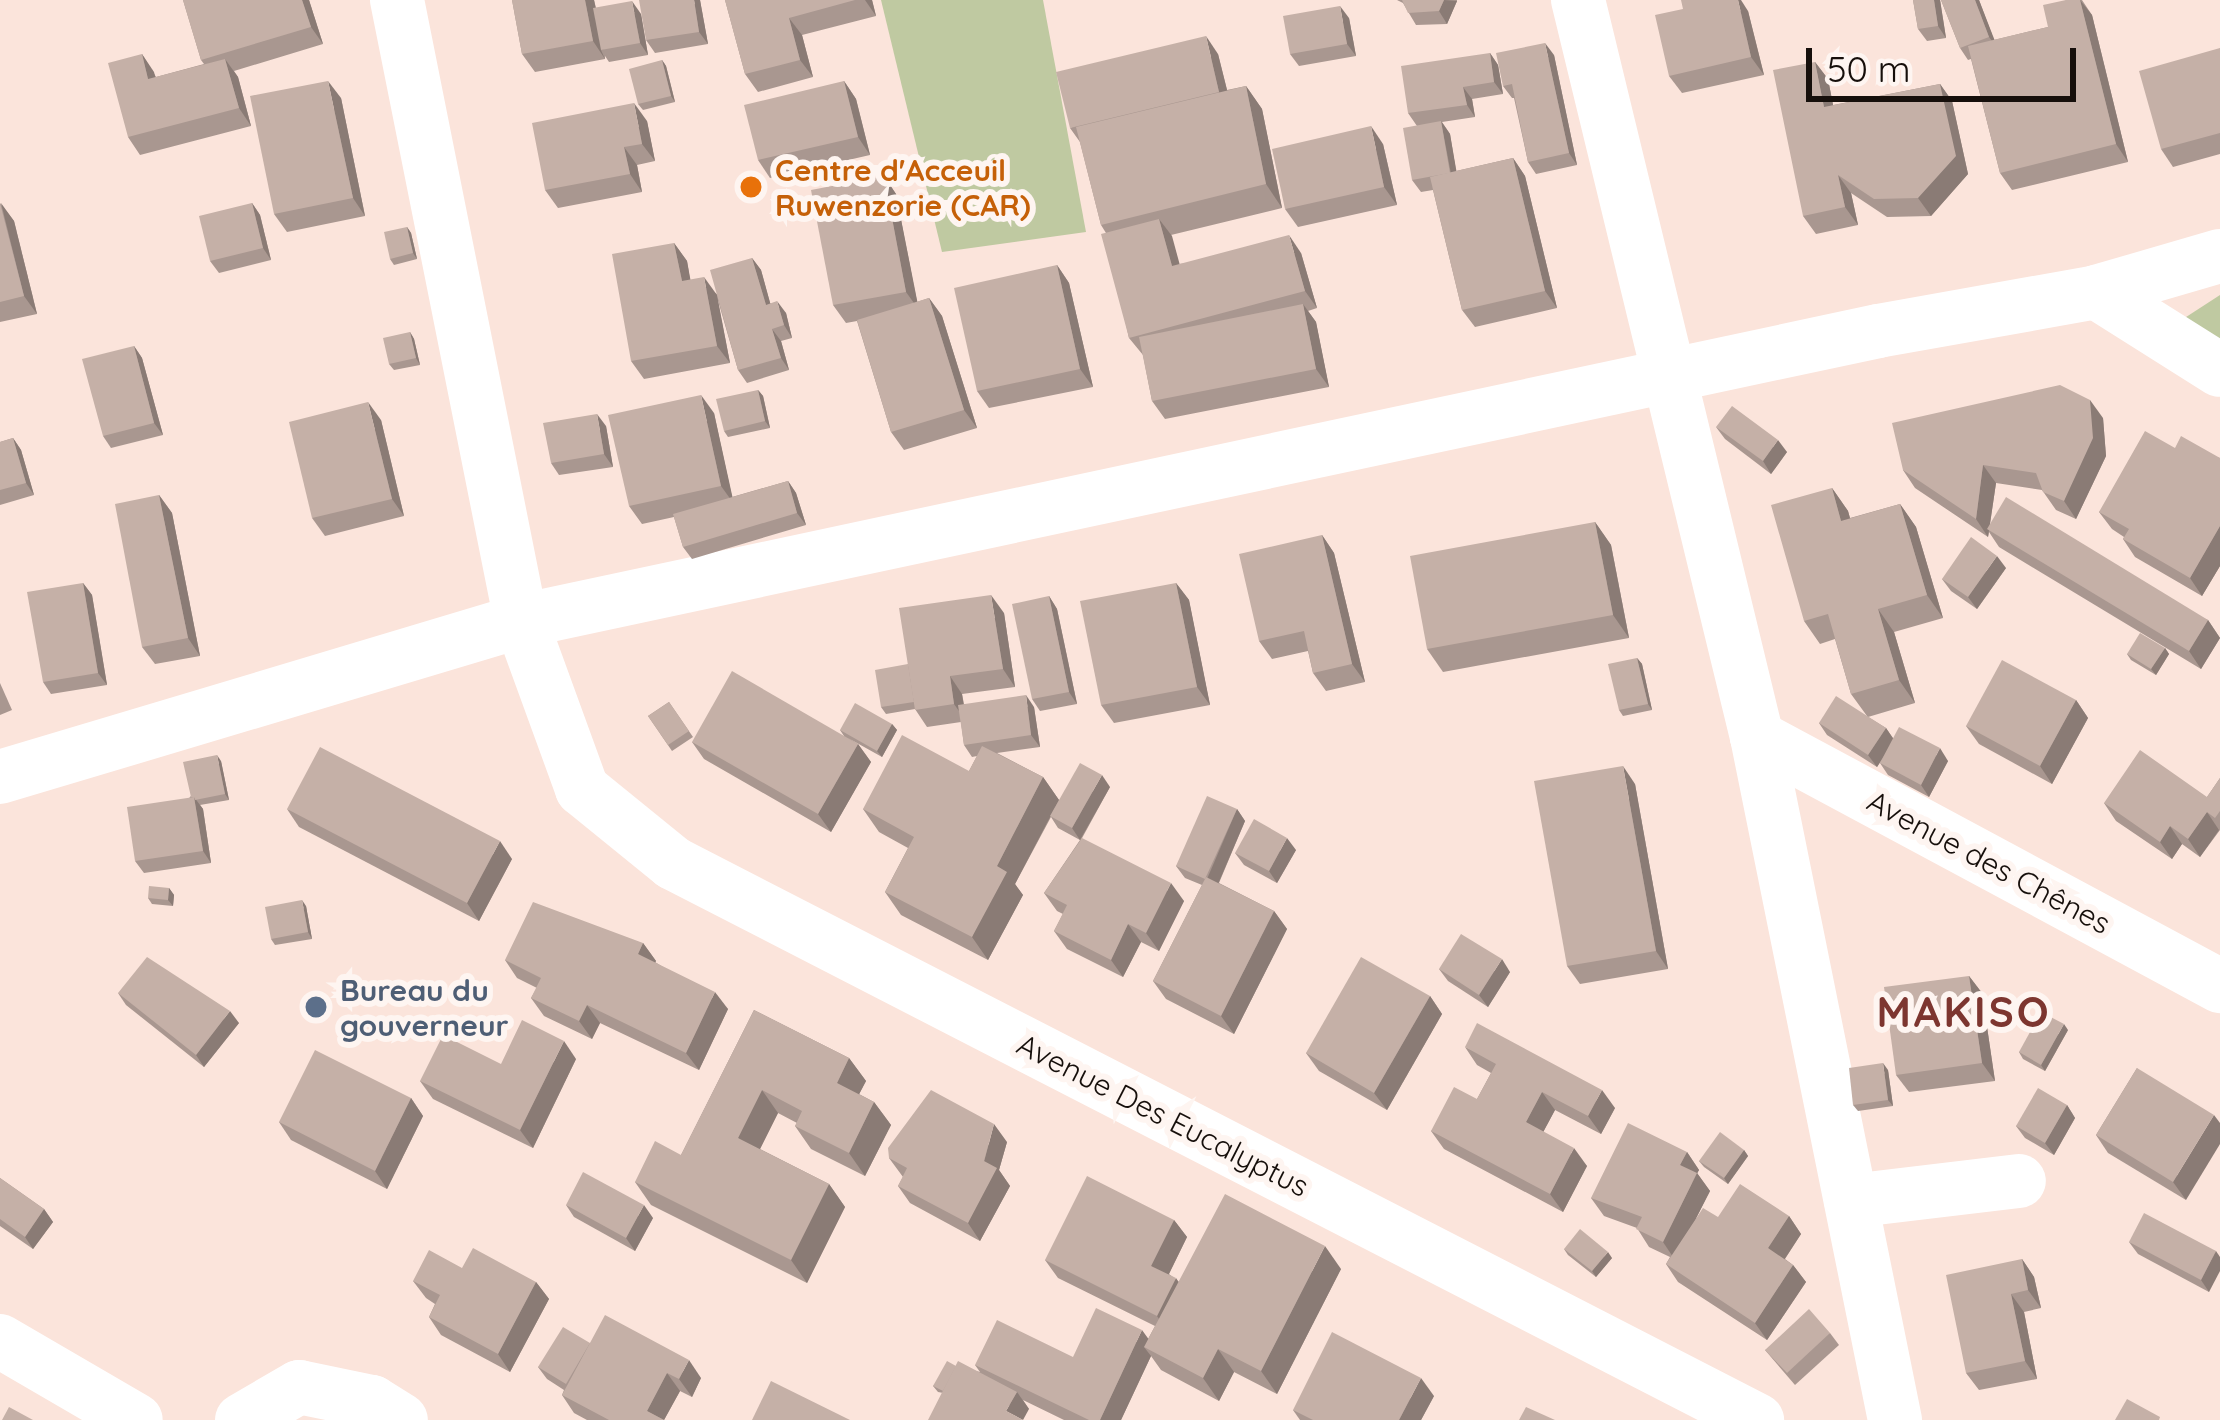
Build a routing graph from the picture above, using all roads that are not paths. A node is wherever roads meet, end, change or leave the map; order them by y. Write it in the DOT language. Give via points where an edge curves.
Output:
graph roads {
  1 [pos="397,0"];
  2 [pos="1578,0"];
  3 [pos="2220,256"];
  4 [pos="2096,292"];
  5 [pos="2220,370"];
  6 [pos="1668,379"];
  7 [pos="520,621"];
  8 [pos="1757,737"];
  9 [pos="0,777"];
  10 [pos="2220,986"];
  11 [pos="2019,1181"];
  12 [pos="1851,1202"];
  13 [pos="0,1341"];
  14 [pos="136,1420"];
  15 [pos="242,1420"];
  16 [pos="401,1420"];
  17 [pos="1757,1420"];
  18 [pos="1894,1420"];
  1 -- 7 [label="street"];
  2 -- 6 [label="street"];
  3 -- 4 [label="street"];
  4 -- 5 [label="street"];
  4 -- 6 [label="street"];
  6 -- 7 [label="street"];
  6 -- 8 [label="street"];
  7 -- 9 [label="street"];
  7 -- 17 [label="street, Avenue Des Eucalyptus" via="582,789 673,863"];
  8 -- 10 [label="street, Avenue des Chênes"];
  8 -- 12 [label="street"];
  11 -- 12 [label="street"];
  12 -- 18 [label="street"];
  13 -- 14 [label="street"];
  15 -- 16 [label="street" via="299,1387 372,1402"];
}
